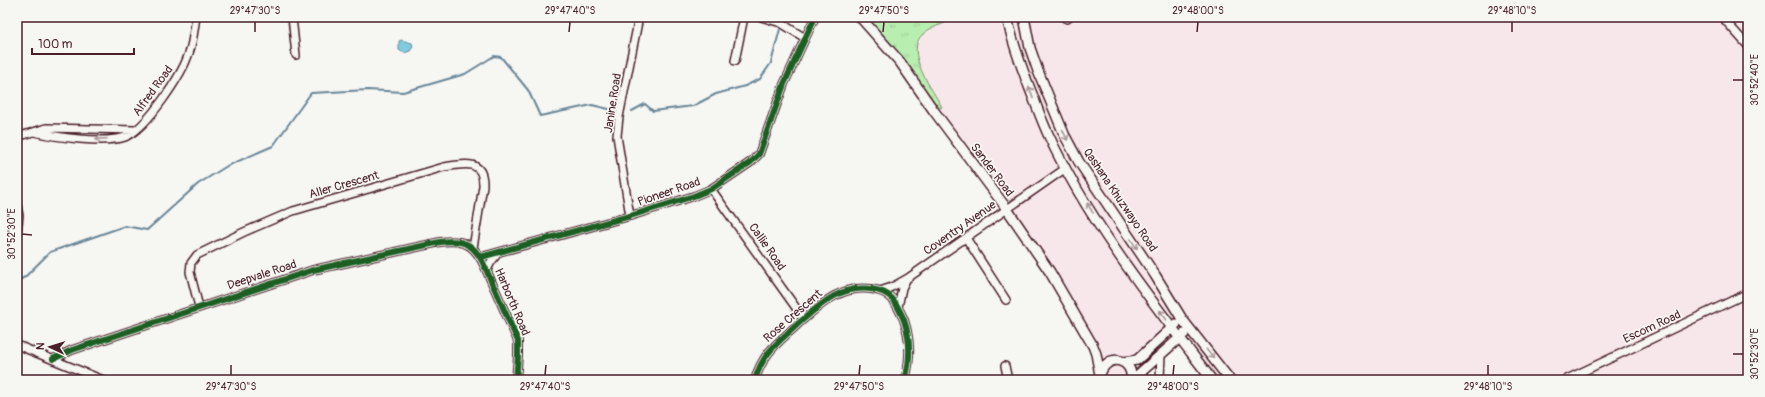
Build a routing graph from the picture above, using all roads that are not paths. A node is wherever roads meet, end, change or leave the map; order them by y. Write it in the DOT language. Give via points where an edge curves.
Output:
graph roads {
  1 [pos="196,17"];
  2 [pos="292,17"];
  3 [pos="639,17"];
  4 [pos="744,17"];
  5 [pos="761,17"];
  6 [pos="815,17"];
  7 [pos="860,17"];
  8 [pos="1007,17"];
  9 [pos="1024,17"];
  10 [pos="1722,17"];
  11 [pos="805,38"];
  12 [pos="1748,46"];
  13 [pos="296,55"];
  14 [pos="735,61"];
  15 [pos="137,129"];
  16 [pos="34,132"];
  17 [pos="17,137"];
  18 [pos="1066,168"];
  19 [pos="712,189"];
  20 [pos="17,205"];
  21 [pos="1007,209"];
  22 [pos="630,216"];
  23 [pos="17,233"];
  24 [pos="966,238"];
  25 [pos="473,248"];
  26 [pos="498,253"];
  27 [pos="481,257"];
  28 [pos="487,270"];
  29 [pos="908,278"];
  30 [pos="880,291"];
  31 [pos="1748,293"];
  32 [pos="1006,300"];
  33 [pos="199,307"];
  34 [pos="898,307"];
  35 [pos="804,319"];
  36 [pos="1182,319"];
  37 [pos="1172,327"];
  38 [pos="1190,329"];
  39 [pos="1180,338"];
  40 [pos="17,345"];
  41 [pos="1093,346"];
  42 [pos="1161,354"];
  43 [pos="53,359"];
  44 [pos="1113,360"];
  45 [pos="1124,362"];
  46 [pos="1005,366"];
  47 [pos="1100,377"];
  48 [pos="103,380"];
  49 [pos="516,380"];
  50 [pos="755,380"];
  51 [pos="905,380"];
  52 [pos="1008,380"];
  53 [pos="1132,380"];
  54 [pos="1160,380"];
  55 [pos="1212,380"];
  56 [pos="1230,380"];
  57 [pos="1565,380"];
  1 -- 15 [label="street, Alfred Road" via="183,69 148,119"];
  2 -- 13 [label="street"];
  3 -- 22 [label="street, Janine Road" via="617,136"];
  4 -- 14 [label="street"];
  5 -- 11 [label="street" via="781,23"];
  6 -- 11 [label="street, Pioneer Road"];
  7 -- 21 [label="main road, Sander Road" via="900,62"];
  18 -- 8 [label="main road, one-way" via="1048,134 1018,56"];
  9 -- 36 [label="main road, Qashana Khuzwayo Road, one-way" via="1030,48 1064,134 1079,162"];
  10 -- 12 [label="street"];
  11 -- 19 [label="street, Pioneer Road" via="784,84 759,154 752,162"];
  15 -- 16 [label="street, Alfred Road" via="46,128"];
  15 -- 16 [label="street, one-way" via="120,138 82,139"];
  16 -- 17 [label="street, Alfred Road"];
  18 -- 21 [label="street, Coventry Avenue"];
  37 -- 18 [label="main road, one-way" via="1102,229"];
  19 -- 22 [label="street, Pioneer Road"];
  19 -- 35 [label="street, Callie Road"];
  20 -- 23 [label="street"];
  21 -- 24 [label="street, Coventry Avenue"];
  21 -- 41 [label="main road, Sander Road" via="1050,272"];
  22 -- 26 [label="street, Pioneer Road"];
  24 -- 29 [label="street, Coventry Avenue"];
  24 -- 32 [label="street"];
  25 -- 27 [label="street"];
  25 -- 33 [label="street, Deepvale Road" via="460,242 440,242 313,270"];
  25 -- 33 [label="street, Aller Crescent" via="483,176 473,165 444,167 293,212 197,255 191,263 190,272"];
  26 -- 27 [label="street, Pioneer Road"];
  26 -- 28 [label="street"];
  27 -- 28 [label="street, Harborth Road"];
  28 -- 49 [label="street, Harborth Road" via="518,341"];
  29 -- 30 [label="street, Coventry Avenue"];
  29 -- 34 [label="street" via="902,288"];
  30 -- 34 [label="street" via="890,296"];
  30 -- 35 [label="street, Rose Crescent" via="864,288 846,290 822,303"];
  31 -- 57 [label="street, Escom Road"];
  33 -- 43 [label="street, Deepvale Road" via="72,350"];
  34 -- 51 [label="street" via="906,328 910,352"];
  35 -- 50 [label="street, Rose Crescent" via="768,352 762,360"];
  36 -- 37 [label="main road"];
  36 -- 38 [label="main road, Qashana Khuzwayo Road"];
  37 -- 39 [label="main road"];
  37 -- 45 [label="main road" via="1137,360"];
  38 -- 39 [label="main road"];
  38 -- 56 [label="main road, Qashana Khuzwayo Road, one-way"];
  39 -- 42 [label="main road"];
  39 -- 55 [label="main road"];
  40 -- 43 [label="street"];
  41 -- 44 [label="main road, Sander Road"];
  41 -- 47 [label="main road, Sander Road"];
  42 -- 53 [label="main road"];
  42 -- 54 [label="street"];
  43 -- 48 [label="street"];
  44 -- 45 [label="main road"];
  44 -- 47 [label="main road" via="1104,365"];
  45 -- 53 [label="main road" via="1130,370"];
  46 -- 52 [label="street"];
}
